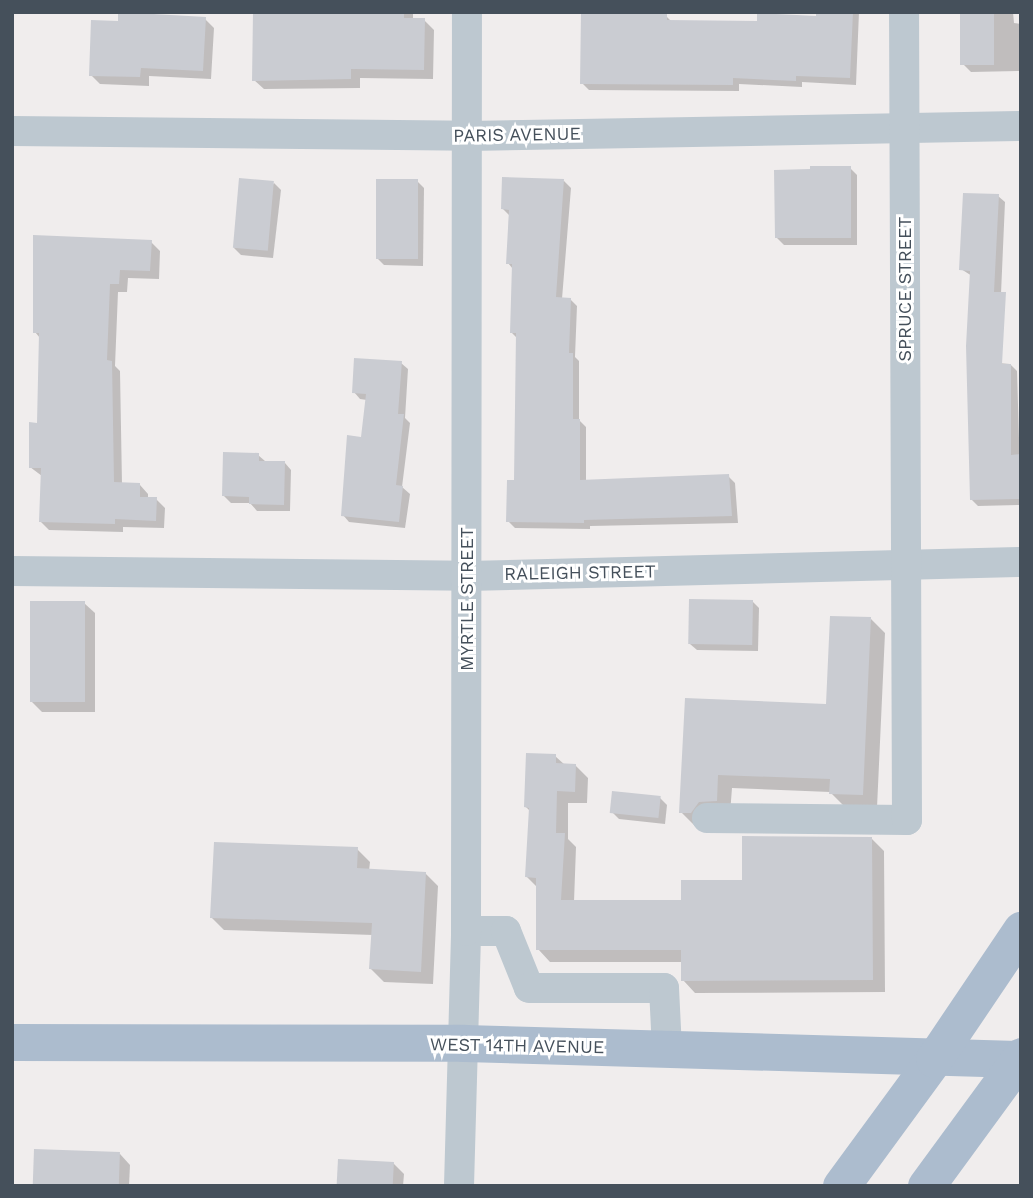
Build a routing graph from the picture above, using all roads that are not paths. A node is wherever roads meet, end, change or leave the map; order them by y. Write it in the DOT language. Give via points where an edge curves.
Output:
graph roads {
  1 [pos="467,12"];
  2 [pos="905,12"];
  3 [pos="1021,126"];
  4 [pos="905,127"];
  5 [pos="12,131"];
  6 [pos="469,136"];
  7 [pos="1021,562"];
  8 [pos="904,565"];
  9 [pos="12,571"];
  10 [pos="467,576"];
  11 [pos="707,818"];
  12 [pos="1021,930"];
  13 [pos="466,931"];
  14 [pos="12,1042"];
  15 [pos="464,1043"];
  16 [pos="667,1050"];
  17 [pos="1020,1058"];
  18 [pos="934,1059"];
  19 [pos="460,1186"];
  20 [pos="842,1186"];
  21 [pos="926,1186"];
  1 -- 6 [label="street, MYRTLE STREET"];
  2 -- 4 [label="street, SPRUCE STREET"];
  3 -- 4 [label="street, PARIS AVENUE"];
  4 -- 6 [label="street, PARIS AVENUE"];
  4 -- 8 [label="street, SPRUCE STREET"];
  5 -- 6 [label="street, PARIS AVENUE"];
  6 -- 10 [label="street, MYRTLE STREET"];
  7 -- 8 [label="street, RALEIGH STREET"];
  8 -- 10 [label="street, RALEIGH STREET"];
  8 -- 11 [label="street, SPRUCE STREET" via="906,820"];
  9 -- 10 [label="street, RALEIGH STREET"];
  10 -- 13 [label="street, MYRTLE STREET"];
  12 -- 18 [label="main road"];
  13 -- 15 [label="street, MYRTLE STREET"];
  13 -- 16 [label="street" via="506,931 529,988 664,988"];
  14 -- 15 [label="main road, WEST 14TH AVENUE"];
  15 -- 16 [label="main road, WEST 14TH AVENUE"];
  15 -- 19 [label="street, MYRTLE STREET"];
  16 -- 18 [label="main road, WEST 14TH AVENUE"];
  17 -- 18 [label="main road, WEST 14TH AVENUE"];
  17 -- 21 [label="main road"];
  18 -- 20 [label="main road"];
}
